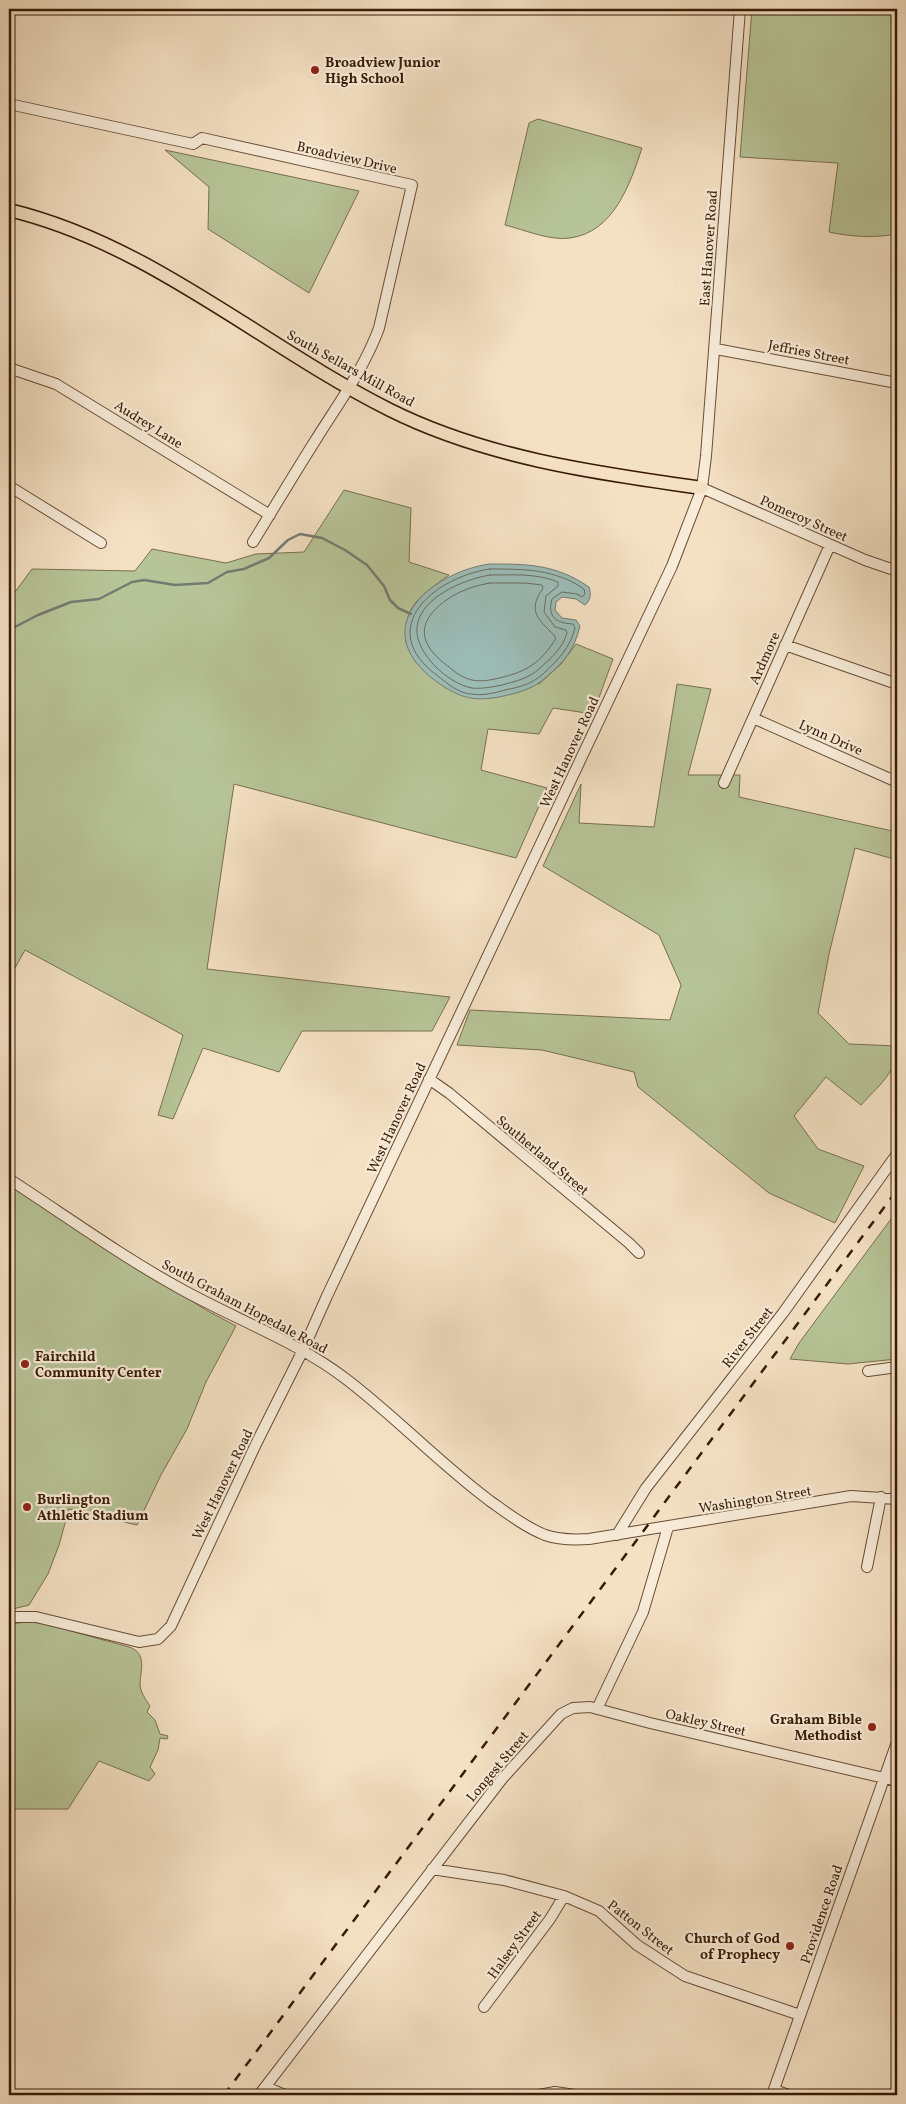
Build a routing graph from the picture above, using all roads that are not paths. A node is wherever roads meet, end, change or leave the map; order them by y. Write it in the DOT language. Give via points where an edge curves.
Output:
graph roads {
  1 [pos="740,9"];
  2 [pos="9,104"];
  3 [pos="9,210"];
  4 [pos="716,350"];
  5 [pos="9,368"];
  6 [pos="897,383"];
  7 [pos="350,387"];
  8 [pos="9,486"];
  9 [pos="702,488"];
  10 [pos="270,515"];
  11 [pos="102,542"];
  12 [pos="253,542"];
  13 [pos="830,545"];
  14 [pos="897,571"];
  15 [pos="785,645"];
  16 [pos="897,684"];
  17 [pos="753,718"];
  18 [pos="897,782"];
  19 [pos="724,783"];
  20 [pos="429,1079"];
  21 [pos="897,1154"];
  22 [pos="9,1179"];
  23 [pos="639,1253"];
  24 [pos="303,1350"];
  25 [pos="897,1367"];
  26 [pos="868,1371"];
  27 [pos="881,1497"];
  28 [pos="897,1499"];
  29 [pos="668,1527"];
  30 [pos="617,1535"];
  31 [pos="867,1567"];
  32 [pos="9,1617"];
  33 [pos="597,1708"];
  34 [pos="897,1742"];
  35 [pos="884,1778"];
  36 [pos="897,1781"];
  37 [pos="432,1868"];
  38 [pos="564,1896"];
  39 [pos="484,2007"];
  40 [pos="800,2015"];
  41 [pos="262,2091"];
  42 [pos="773,2093"];
  43 [pos="285,2095"];
  44 [pos="539,2095"];
  45 [pos="575,2095"];
  46 [pos="790,2095"];
  1 -- 4 [label="street, East Hanover Road"];
  2 -- 7 [label="street, Broadview Drive" via="193,144 202,138 412,185 379,328"];
  3 -- 7 [label="main road, South Sellars Mill Road" via="70,228 136,258"];
  4 -- 6 [label="street, Jeffries Street"];
  4 -- 9 [label="street, East Hanover Road"];
  5 -- 10 [label="street, Audrey Lane" via="69,391"];
  7 -- 9 [label="main road, South Sellars Mill Road" via="435,430 478,444 551,463"];
  7 -- 10 [label="street, Broadview Drive"];
  8 -- 11 [label="street"];
  9 -- 13 [label="street, Pomeroy Street"];
  9 -- 20 [label="street, West Hanover Road" via="672,566 642,631"];
  10 -- 12 [label="street, Broadview Drive"];
  13 -- 14 [label="street, Pomeroy Street"];
  13 -- 15 [label="street, Ardmore"];
  15 -- 16 [label="street"];
  15 -- 17 [label="street, Ardmore"];
  17 -- 18 [label="street, Lynn Drive"];
  17 -- 19 [label="street, Ardmore"];
  20 -- 23 [label="street, Southerland Street"];
  20 -- 24 [label="street, West Hanover Road"];
  21 -- 30 [label="street, River Street" via="781,1315 646,1488"];
  22 -- 24 [label="street, South Graham Hopedale Road" via="154,1274"];
  24 -- 30 [label="street, South Graham Hopedale Road" via="347,1379 483,1496 528,1527 544,1535 568,1540"];
  24 -- 32 [label="street, West Hanover Road" via="171,1626 163,1636 152,1641 134,1642 36,1617"];
  25 -- 26 [label="street"];
  27 -- 28 [label="street, Washington Street"];
  27 -- 29 [label="street, Washington Street" via="851,1496"];
  27 -- 31 [label="street"];
  29 -- 30 [label="street, Washington Street"];
  29 -- 33 [label="street" via="643,1612"];
  33 -- 35 [label="street, Oakley Street"];
  33 -- 37 [label="street, Longest Street" via="580,1706 561,1714 502,1779"];
  34 -- 35 [label="street, Providence Road"];
  35 -- 36 [label="street, Oakley Street"];
  35 -- 40 [label="street, Providence Road"];
  37 -- 38 [label="street, Patton Street" via="504,1880"];
  37 -- 41 [label="street, Longest Street"];
  38 -- 39 [label="street, Halsey Street"];
  38 -- 40 [label="street, Patton Street" via="599,1911 637,1945 685,1976"];
  40 -- 42 [label="street, Providence Road"];
  41 -- 43 [label="street"];
  42 -- 46 [label="street"];
  44 -- 45 [label="street" via="555,2092"];
}
